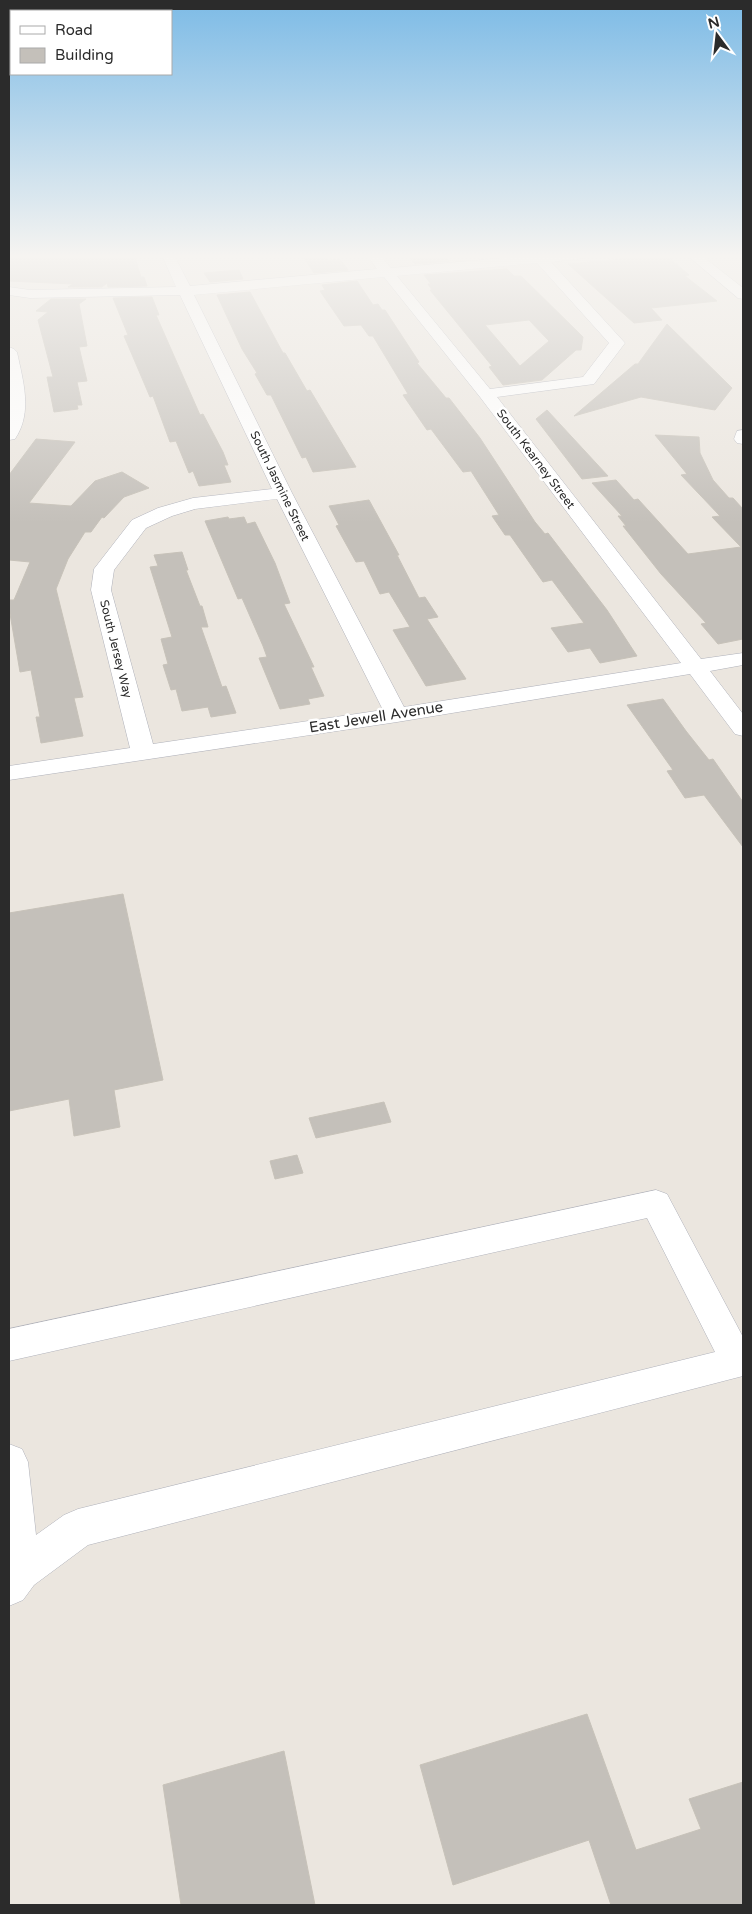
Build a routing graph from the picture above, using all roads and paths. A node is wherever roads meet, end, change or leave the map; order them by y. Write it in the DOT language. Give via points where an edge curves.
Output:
graph roads {
  1 [pos="212,344"];
  2 [pos="446,344"];
  3 [pos="616,344"];
  4 [pos="9,352"];
  5 [pos="486,394"];
  6 [pos="9,435"];
  7 [pos="743,435"];
  8 [pos="743,439"];
  9 [pos="283,493"];
  10 [pos="743,659"];
  11 [pos="695,667"];
  12 [pos="397,714"];
  13 [pos="743,729"];
  14 [pos="143,752"];
  15 [pos="9,773"];
  16 [pos="9,1345"];
  17 [pos="9,1462"];
  18 [pos="14,1578"];
  1 -- 9 [label="street, South Jasmine Street"];
  2 -- 5 [label="street, South Kearney Street"];
  3 -- 5 [label="street" via="588,381"];
  4 -- 6 [label="street" via="18,398 17,418"];
  5 -- 11 [label="street, South Kearney Street"];
  7 -- 8 [label="street"];
  9 -- 12 [label="street, South Jasmine Street"];
  9 -- 14 [label="street, South Jersey Way" via="193,504 165,512 139,524 104,569 101,590"];
  10 -- 11 [label="street, East Jewell Avenue"];
  11 -- 12 [label="street, East Jewell Avenue"];
  11 -- 13 [label="street, South Kearney Street"];
  12 -- 14 [label="street, East Jewell Avenue"];
  14 -- 15 [label="street, East Jewell Avenue"];
  16 -- 18 [label="street" via="656,1203 738,1362 78,1528"];
  17 -- 18 [label="street"];
}
